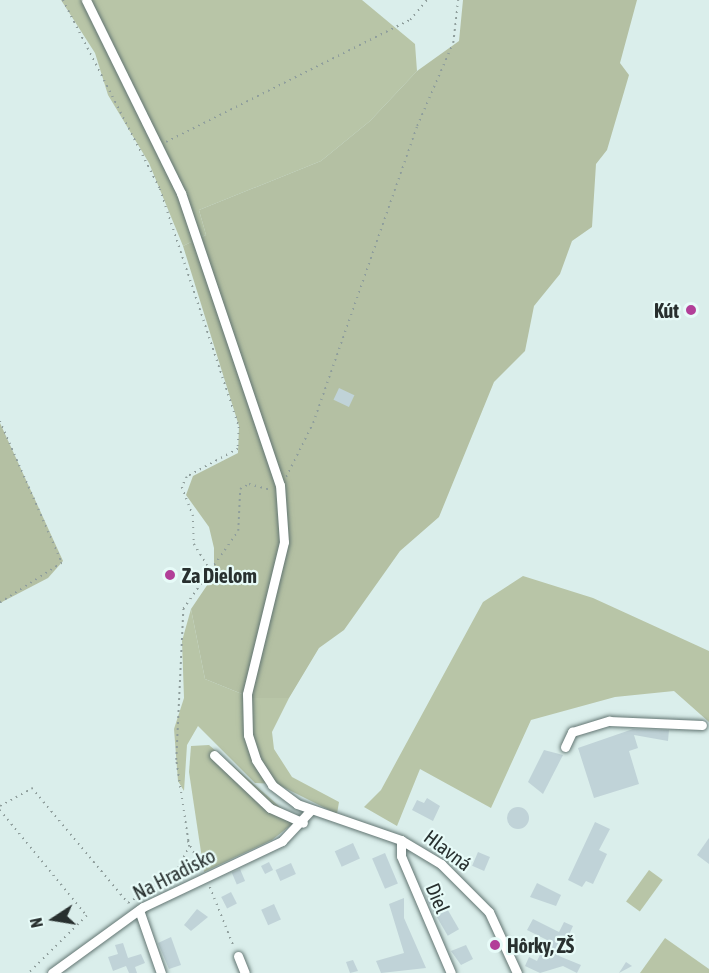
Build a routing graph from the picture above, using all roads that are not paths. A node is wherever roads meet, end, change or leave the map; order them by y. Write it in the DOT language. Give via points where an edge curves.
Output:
graph roads {
  1 [pos="86,0"];
  2 [pos="702,725"];
  3 [pos="565,747"];
  4 [pos="214,755"];
  5 [pos="312,810"];
  6 [pos="303,823"];
  7 [pos="401,840"];
  8 [pos="139,910"];
  9 [pos="237,956"];
  10 [pos="448,972"];
  11 [pos="52,973"];
  12 [pos="161,973"];
  13 [pos="245,973"];
  14 [pos="517,973"];
  1 -- 5 [label="street, Hlavná" via="159,145 230,330 280,485 284,542 246,715 251,748 263,773 283,795"];
  2 -- 3 [label="street" via="609,721 572,732"];
  4 -- 6 [label="street" via="270,808"];
  5 -- 6 [label="street, Na Hradisko"];
  5 -- 7 [label="street, Hlavná"];
  6 -- 8 [label="street, Na Hradisko" via="282,841"];
  7 -- 10 [label="street, Diel" via="401,856"];
  7 -- 14 [label="street, Hlavná" via="441,864 481,903"];
  8 -- 11 [label="street, Na Hradisko"];
  8 -- 12 [label="street"];
  9 -- 13 [label="street"];
}
